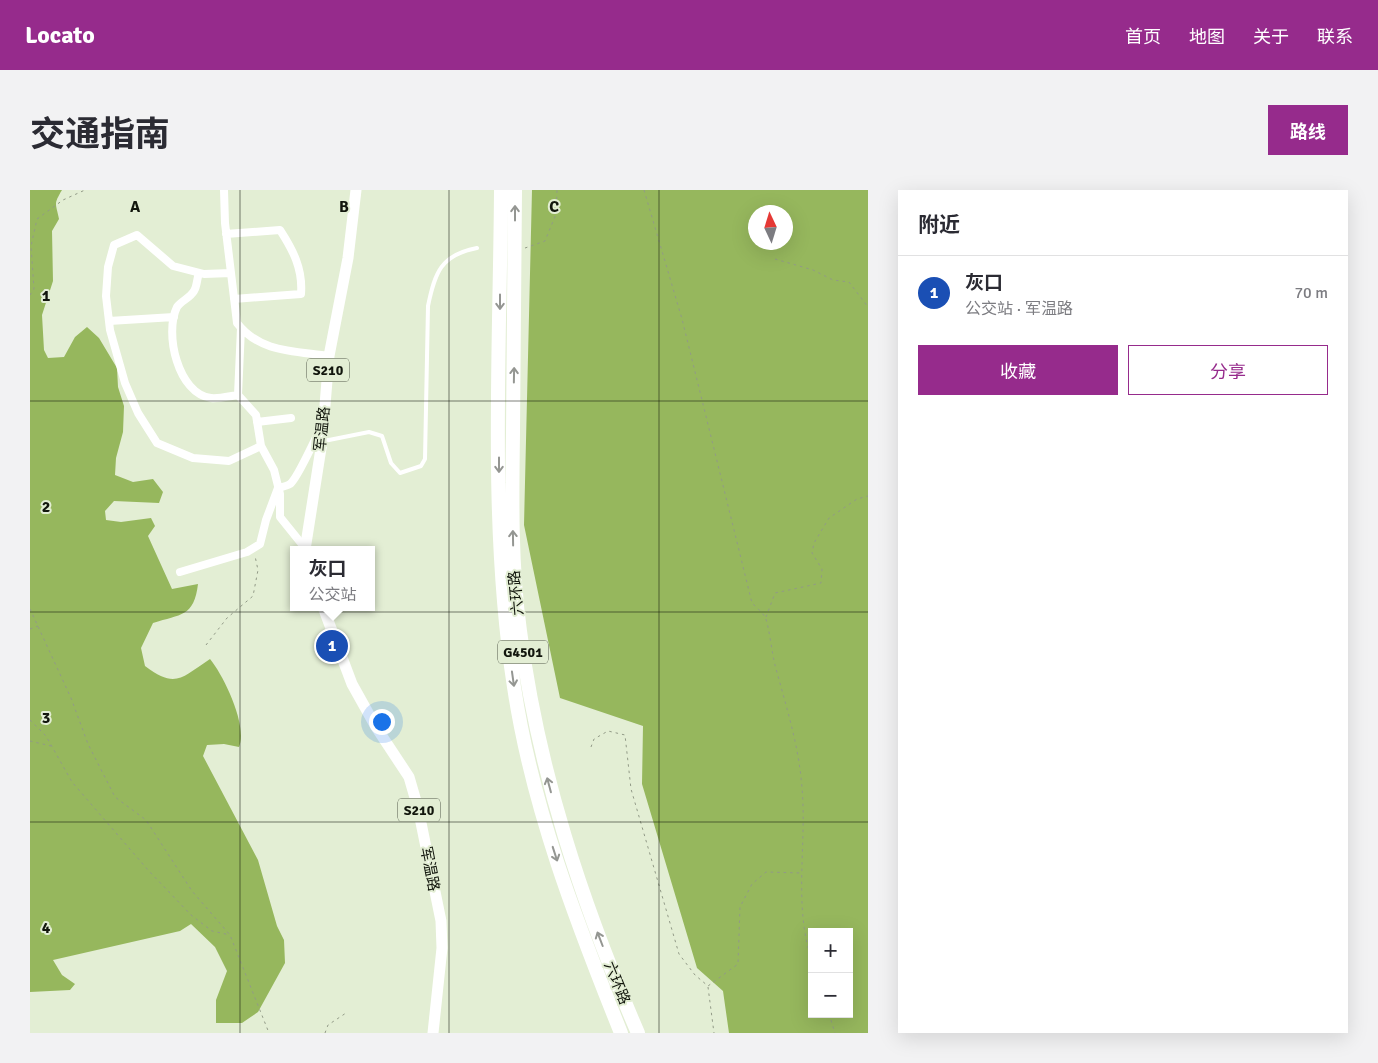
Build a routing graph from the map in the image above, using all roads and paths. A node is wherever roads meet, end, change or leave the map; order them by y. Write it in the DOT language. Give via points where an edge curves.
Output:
graph roads {
  1 [pos="85,190"];
  2 [pos="224,190"];
  3 [pos="356,190"];
  4 [pos="500,190"];
  5 [pos="515,190"];
  6 [pos="557,190"];
  7 [pos="644,190"];
  8 [pos="226,234"];
  9 [pos="477,248"];
  10 [pos="520,251"];
  11 [pos="775,259"];
  12 [pos="199,273"];
  13 [pos="231,273"];
  14 [pos="30,295"];
  15 [pos="234,299"];
  16 [pos="868,307"];
  17 [pos="174,317"];
  18 [pos="109,321"];
  19 [pos="241,328"];
  20 [pos="330,356"];
  21 [pos="238,395"];
  22 [pos="291,418"];
  23 [pos="257,422"];
  24 [pos="322,426"];
  25 [pos="322,442"];
  26 [pos="261,446"];
  27 [pos="278,488"];
  28 [pos="868,496"];
  29 [pos="303,546"];
  30 [pos="305,546"];
  31 [pos="254,548"];
  32 [pos="180,572"];
  33 [pos="30,609"];
  34 [pos="325,611"];
  35 [pos="31,613"];
  36 [pos="766,618"];
  37 [pos="38,625"];
  38 [pos="30,629"];
  39 [pos="206,645"];
  40 [pos="30,720"];
  41 [pos="30,741"];
  42 [pos="52,746"];
  43 [pos="591,747"];
  44 [pos="803,874"];
  45 [pos="230,935"];
  46 [pos="808,949"];
  47 [pos="708,986"];
  48 [pos="346,1013"];
  49 [pos="830,1018"];
  50 [pos="269,1033"];
  51 [pos="325,1033"];
  52 [pos="433,1033"];
  53 [pos="621,1033"];
  54 [pos="638,1033"];
  55 [pos="714,1033"];
  56 [pos="835,1033"];
  1 -- 14 [label="path" via="63,200 37,219 31,246 34,289"];
  2 -- 8 [label="street"];
  3 -- 20 [label="main road, 军温路 / S210" via="348,258"];
  4 -- 53 [label="highway, 六环路 / G4501, one-way" via="501,553 506,632 514,689 544,821 576,920"];
  10 -- 5 [label="highway, G4501, one-way" via="515,237"];
  6 -- 10 [label="path" via="556,214 545,241"];
  7 -- 36 [label="path" via="682,319 752,603"];
  8 -- 13 [label="street"];
  8 -- 15 [label="street" via="280,230 293,250 302,278 301,294"];
  9 -- 25 [label="lane" via="461,251 445,260 432,283 428,306 425,459 421,466 400,473 391,463 382,436 369,432"];
  54 -- 10 [label="highway, 六环路 / G4501, one-way" via="590,915 558,820 544,764 520,630 514,562"];
  11 -- 16 [label="path" via="834,280 849,282"];
  12 -- 13 [label="street"];
  12 -- 17 [label="street" via="194,291 178,306"];
  12 -- 18 [label="street" via="173,266 137,235 114,245 108,266 106,296"];
  13 -- 15 [label="street"];
  15 -- 19 [label="street" via="237,323"];
  17 -- 18 [label="street"];
  17 -- 21 [label="street" via="174,356 190,387 210,398"];
  18 -- 26 [label="street" via="125,382 138,414 157,443 193,458 229,461"];
  19 -- 20 [label="street" via="247,336 271,348"];
  19 -- 21 [label="street"];
  20 -- 24 [label="main road, 军温路 / S210"];
  21 -- 23 [label="street" via="256,415"];
  22 -- 23 [label="street"];
  23 -- 26 [label="street"];
  24 -- 25 [label="main road, 军温路 / S210"];
  24 -- 27 [label="street" via="302,461 298,475 289,485"];
  25 -- 30 [label="main road, 军温路 / S210"];
  26 -- 27 [label="street" via="274,470"];
  27 -- 29 [label="street" via="280,517"];
  27 -- 31 [label="street" via="260,544"];
  28 -- 36 [label="path" via="857,499 829,518 814,543 812,553 822,569 821,583 775,593"];
  31 -- 32 [label="street"];
  31 -- 39 [label="path" via="258,570 253,596 227,618"];
  33 -- 35 [label="path"];
  34 -- 52 [label="main road, 军温路 / S210" via="352,684 409,777 418,808 441,921 442,948"];
  35 -- 37 [label="path"];
  36 -- 44 [label="path" via="770,648 795,738 802,788"];
  37 -- 38 [label="path"];
  37 -- 45 [label="path" via="88,744 115,797 146,820 192,891"];
  40 -- 42 [label="path"];
  41 -- 42 [label="path"];
  42 -- 45 [label="path" via="72,782 191,915 212,931"];
  43 -- 47 [label="path" via="594,739 608,731 625,735 631,789 679,954"];
  44 -- 46 [label="path" via="800,892"];
  44 -- 47 [label="path" via="766,872 752,884 740,907 738,964"];
  45 -- 50 [label="path"];
  47 -- 55 [label="path"];
  48 -- 51 [label="path" via="328,1025"];
  49 -- 56 [label="path"];
}
